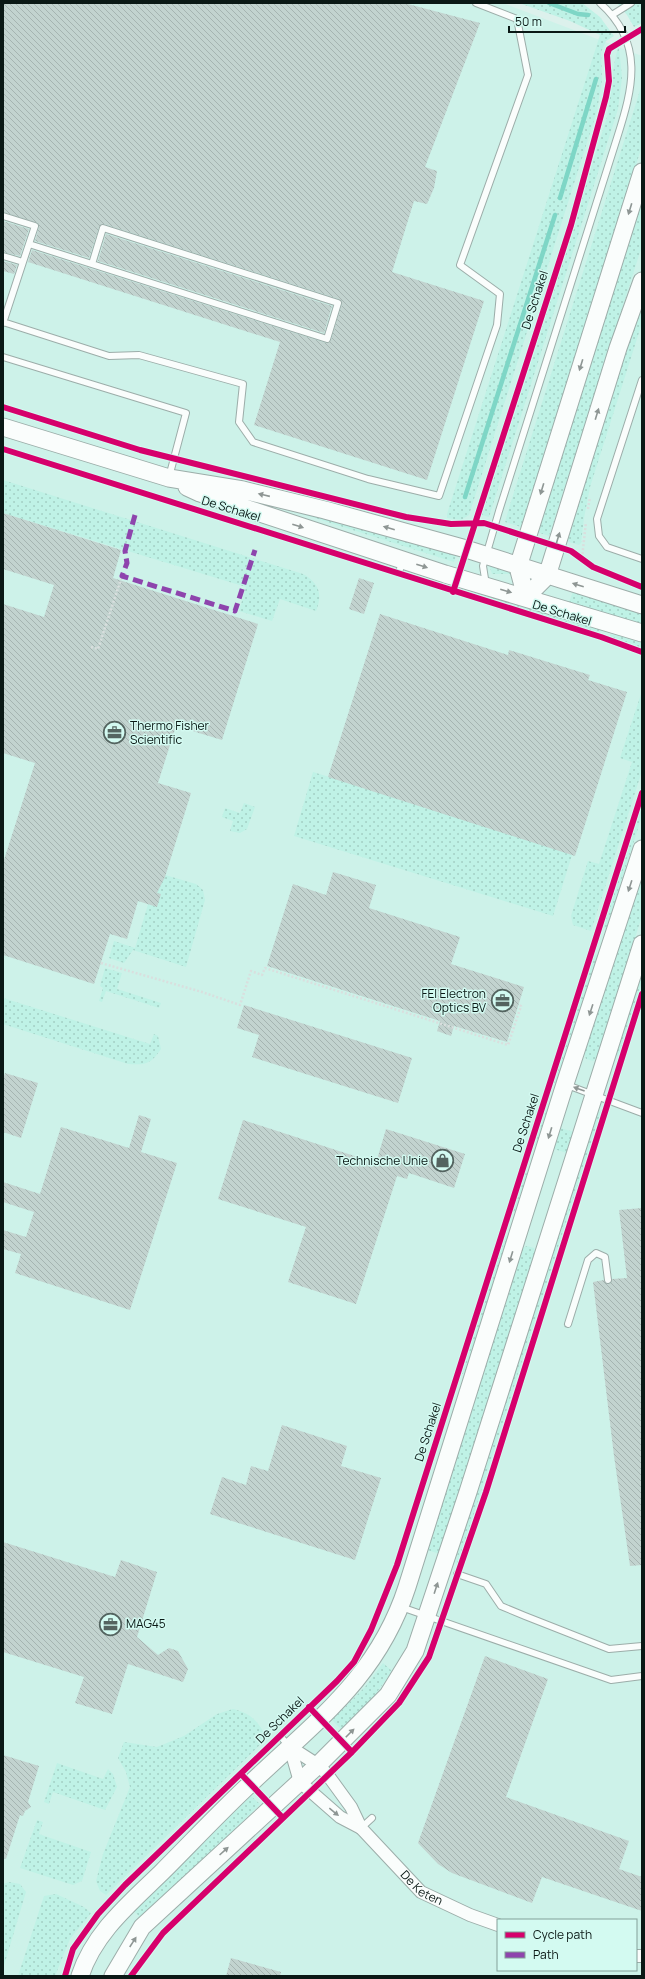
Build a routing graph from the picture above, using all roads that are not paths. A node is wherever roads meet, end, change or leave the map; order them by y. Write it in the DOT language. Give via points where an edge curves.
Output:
graph roads {
  1 [pos="476,3"];
  2 [pos="600,3"];
  3 [pos="631,3"];
  4 [pos="612,15"];
  5 [pos="642,172"];
  6 [pos="3,216"];
  7 [pos="29,244"];
  8 [pos="3,256"];
  9 [pos="22,262"];
  10 [pos="92,264"];
  11 [pos="642,281"];
  12 [pos="3,322"];
  13 [pos="3,357"];
  14 [pos="642,380"];
  15 [pos="3,427"];
  16 [pos="169,478"];
  17 [pos="487,556"];
  18 [pos="642,559"];
  19 [pos="518,567"];
  20 [pos="547,576"];
  21 [pos="486,585"];
  22 [pos="526,597"];
  23 [pos="642,605"];
  24 [pos="642,633"];
  25 [pos="642,849"];
  26 [pos="642,944"];
  27 [pos="565,1084"];
  28 [pos="595,1095"];
  29 [pos="642,1113"];
  30 [pos="608,1280"];
  31 [pos="568,1324"];
  32 [pos="458,1574"];
  33 [pos="401,1607"];
  34 [pos="428,1615"];
  35 [pos="642,1646"];
  36 [pos="642,1676"];
  37 [pos="285,1742"];
  38 [pos="318,1765"];
  39 [pos="300,1782"];
  40 [pos="372,1818"];
  41 [pos="361,1828"];
  42 [pos="497,1925"];
  43 [pos="80,1976"];
  44 [pos="113,1976"];
  1 -- 12 [label="lane" via="516,18 528,75 460,265 500,294 496,325 439,496 368,479 253,442 239,422 243,384 139,355 109,356"];
  2 -- 4 [label="lane"];
  3 -- 4 [label="lane"];
  4 -- 17 [label="lane" via="626,38 632,58 630,92 624,119 499,511"];
  5 -- 19 [label="street, one-way"];
  6 -- 7 [label="lane" via="35,226"];
  7 -- 9 [label="lane"];
  7 -- 10 [label="lane"];
  8 -- 9 [label="lane"];
  9 -- 12 [label="lane"];
  10 -- 10 [label="lane" via="103,228 338,303 327,339"];
  20 -- 11 [label="street, one-way" via="618,348"];
  13 -- 16 [label="lane" via="186,413"];
  14 -- 18 [label="lane" via="597,519 599,536 607,547"];
  15 -- 16 [label="street, De Schakel"];
  17 -- 16 [label="street, De Schakel, one-way" via="325,510 243,490"];
  16 -- 21 [label="street, De Schakel, one-way" via="200,493 401,566"];
  17 -- 19 [label="street, De Schakel"];
  17 -- 21 [label="lane" via="483,566"];
  19 -- 20 [label="street, De Schakel"];
  19 -- 22 [label="street, De Schakel"];
  20 -- 22 [label="street, De Schakel"];
  23 -- 20 [label="street, De Schakel, one-way"];
  21 -- 22 [label="street, De Schakel, one-way"];
  22 -- 24 [label="street, De Schakel"];
  25 -- 27 [label="street, one-way"];
  26 -- 28 [label="street"];
  28 -- 27 [label="lane, one-way"];
  27 -- 33 [label="street, one-way"];
  28 -- 29 [label="lane"];
  34 -- 28 [label="street, one-way"];
  30 -- 31 [label="lane" via="605,1257 596,1253 588,1260"];
  32 -- 35 [label="lane" via="486,1584 501,1606 609,1649"];
  33 -- 34 [label="lane"];
  33 -- 37 [label="street" via="384,1641 348,1691"];
  34 -- 36 [label="lane" via="611,1680"];
  38 -- 34 [label="street, one-way" via="388,1695 415,1651"];
  37 -- 38 [label="street, De Keten"];
  37 -- 39 [label="street"];
  37 -- 43 [label="street" via="107,1926 86,1958"];
  38 -- 39 [label="street"];
  38 -- 41 [label="street, De Keten" via="328,1774 351,1807"];
  39 -- 41 [label="street, De Keten, one-way" via="340,1817"];
  44 -- 39 [label="street, one-way" via="142,1927"];
  40 -- 41 [label="lane"];
  41 -- 42 [label="street, De Keten" via="421,1892"];
}
